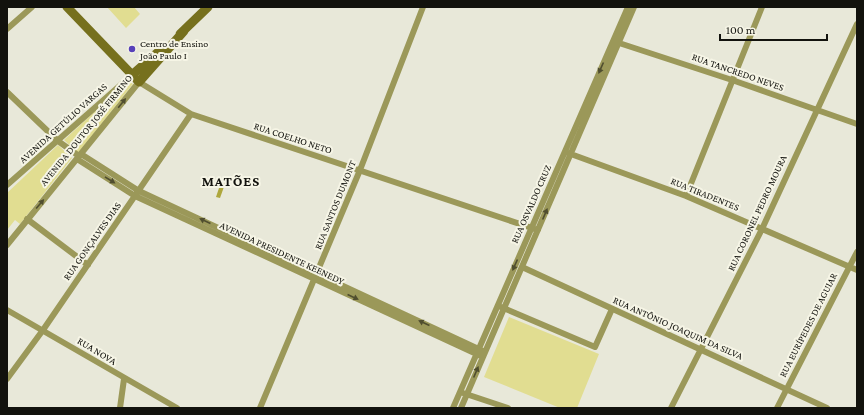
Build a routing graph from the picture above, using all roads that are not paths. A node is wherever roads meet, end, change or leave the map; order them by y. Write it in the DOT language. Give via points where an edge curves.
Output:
graph roads {
  1 [pos="32,7"];
  2 [pos="67,7"];
  3 [pos="208,7"];
  4 [pos="423,7"];
  5 [pos="628,7"];
  6 [pos="634,7"];
  7 [pos="762,7"];
  8 [pos="857,24"];
  9 [pos="7,29"];
  10 [pos="184,31"];
  11 [pos="616,42"];
  12 [pos="132,75"];
  13 [pos="732,80"];
  14 [pos="139,82"];
  15 [pos="7,92"];
  16 [pos="816,110"];
  17 [pos="191,114"];
  18 [pos="857,124"];
  19 [pos="58,141"];
  20 [pos="568,152"];
  21 [pos="79,157"];
  22 [pos="360,170"];
  23 [pos="7,185"];
  24 [pos="137,194"];
  25 [pos="686,196"];
  26 [pos="26,219"];
  27 [pos="762,228"];
  28 [pos="535,229"];
  29 [pos="7,245"];
  30 [pos="857,252"];
  31 [pos="88,265"];
  32 [pos="522,267"];
  33 [pos="849,267"];
  34 [pos="857,270"];
  35 [pos="316,276"];
  36 [pos="501,307"];
  37 [pos="612,309"];
  38 [pos="7,310"];
  39 [pos="43,330"];
  40 [pos="702,349"];
  41 [pos="481,353"];
  42 [pos="7,379"];
  43 [pos="124,379"];
  44 [pos="786,389"];
  45 [pos="460,392"];
  46 [pos="467,394"];
  47 [pos="120,408"];
  48 [pos="176,408"];
  49 [pos="260,408"];
  50 [pos="453,408"];
  51 [pos="461,408"];
  52 [pos="508,408"];
  53 [pos="672,408"];
  54 [pos="777,408"];
  55 [pos="827,408"];
  1 -- 9 [label="street"];
  2 -- 12 [label="street"];
  3 -- 10 [label="street, AVENIDA DOUTOR JOSÉ FIRMINO"];
  4 -- 22 [label="street, RUA SANTOS DUMONT"];
  5 -- 11 [label="street, RUA OSVALDO CRUZ"];
  6 -- 11 [label="street, RUA OSVALDO CRUZ"];
  7 -- 13 [label="street"];
  8 -- 16 [label="street, RUA CORONEL PEDRO MOURA"];
  10 -- 12 [label="street, AVENIDA DOUTOR JOSÉ FIRMINO"];
  10 -- 14 [label="street, AVENIDA DOUTOR JOSÉ FIRMINO"];
  11 -- 13 [label="street, RUA TANCREDO NEVES"];
  11 -- 20 [label="street, RUA OSVALDO CRUZ"];
  12 -- 14 [label="street"];
  12 -- 19 [label="street, AVENIDA GETÚLIO VARGAS"];
  13 -- 16 [label="street, RUA TANCREDO NEVES"];
  13 -- 25 [label="street"];
  14 -- 17 [label="street, RUA COELHO NETO"];
  21 -- 14 [label="street, AVENIDA DOUTOR JOSÉ FIRMINO, one-way"];
  15 -- 19 [label="street, AVENIDA PRESIDENTE KEENEDY"];
  16 -- 18 [label="street, RUA TANCREDO NEVES"];
  16 -- 27 [label="street, RUA CORONEL PEDRO MOURA"];
  17 -- 22 [label="street, RUA COELHO NETO"];
  17 -- 24 [label="street, RUA GONÇALVES DIAS"];
  19 -- 21 [label="street, AVENIDA PRESIDENTE KEENEDY"];
  19 -- 23 [label="street, AVENIDA GETÚLIO VARGAS"];
  20 -- 25 [label="street, RUA TIRADENTES"];
  20 -- 28 [label="street, RUA OSVALDO CRUZ"];
  21 -- 24 [label="street, AVENIDA PRESIDENTE KEENEDY"];
  26 -- 21 [label="street, AVENIDA DOUTOR JOSÉ FIRMINO, one-way"];
  22 -- 28 [label="street, RUA COELHO NETO"];
  22 -- 35 [label="street, RUA SANTOS DUMONT"];
  24 -- 31 [label="street, RUA GONÇALVES DIAS"];
  24 -- 35 [label="street, AVENIDA PRESIDENTE KEENEDY"];
  25 -- 27 [label="street, RUA TIRADENTES"];
  26 -- 29 [label="street, AVENIDA DOUTOR JOSÉ FIRMINO"];
  26 -- 31 [label="street"];
  27 -- 33 [label="street, RUA TIRADENTES"];
  27 -- 40 [label="street, RUA CORONEL PEDRO MOURA"];
  28 -- 32 [label="street, RUA OSVALDO CRUZ"];
  28 -- 36 [label="street, RUA OSVALDO CRUZ, one-way"];
  30 -- 33 [label="street, RUA EURÍPEDES DE AGUIAR"];
  31 -- 39 [label="street, RUA GONÇALVES DIAS"];
  32 -- 36 [label="street, RUA OSVALDO CRUZ"];
  32 -- 37 [label="street, RUA ANTÔNIO JOAQUIM DA SILVA"];
  33 -- 34 [label="street, RUA TIRADENTES"];
  33 -- 44 [label="street, RUA EURÍPEDES DE AGUIAR"];
  35 -- 41 [label="street, AVENIDA PRESIDENTE KEENEDY"];
  35 -- 49 [label="street, RUA SANTOS DUMONT"];
  36 -- 37 [label="street" via="595,347"];
  36 -- 41 [label="street, RUA OSVALDO CRUZ"];
  37 -- 40 [label="street, RUA ANTÔNIO JOAQUIM DA SILVA"];
  38 -- 39 [label="street, RUA NOVA"];
  39 -- 42 [label="street, RUA GONÇALVES DIAS"];
  39 -- 43 [label="street, RUA NOVA"];
  40 -- 44 [label="street, RUA ANTÔNIO JOAQUIM DA SILVA"];
  40 -- 53 [label="street, RUA CORONEL PEDRO MOURA"];
  41 -- 45 [label="street, RUA OSVALDO CRUZ"];
  46 -- 41 [label="street, RUA OSVALDO CRUZ, one-way"];
  43 -- 47 [label="street"];
  43 -- 48 [label="street, RUA NOVA"];
  44 -- 54 [label="street, RUA EURÍPEDES DE AGUIAR"];
  44 -- 55 [label="street, RUA ANTÔNIO JOAQUIM DA SILVA"];
  45 -- 46 [label="street"];
  45 -- 50 [label="street, RUA OSVALDO CRUZ"];
  46 -- 51 [label="street, RUA OSVALDO CRUZ"];
  46 -- 52 [label="street"];
}
